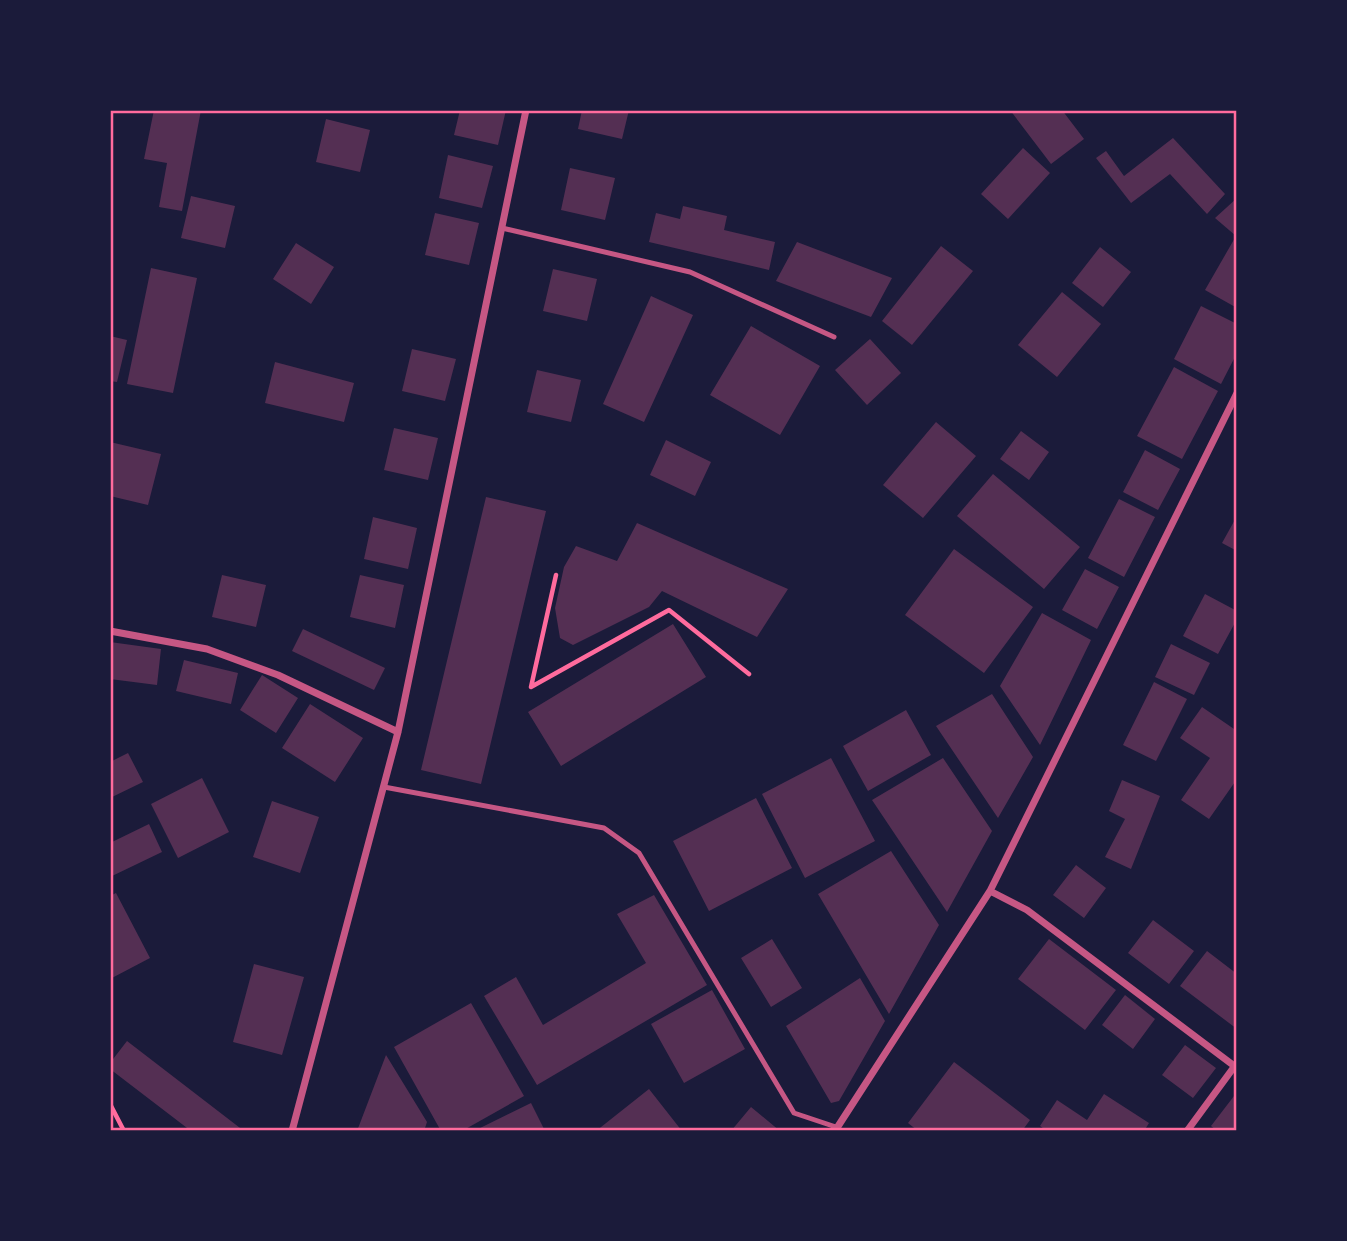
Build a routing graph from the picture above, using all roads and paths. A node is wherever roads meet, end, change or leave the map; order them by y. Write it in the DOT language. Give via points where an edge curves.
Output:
graph roads {
  1 [pos="526,110"];
  2 [pos="502,228"];
  3 [pos="834,337"];
  4 [pos="1237,393"];
  5 [pos="556,575"];
  6 [pos="110,631"];
  7 [pos="749,674"];
  8 [pos="398,732"];
  9 [pos="384,787"];
  10 [pos="990,891"];
  11 [pos="1236,1068"];
  12 [pos="110,1104"];
  13 [pos="835,1129"];
  14 [pos="124,1131"];
  15 [pos="292,1131"];
  16 [pos="1187,1131"];
  1 -- 2 [label="street"];
  2 -- 3 [label="lane" via="690,272"];
  2 -- 8 [label="street"];
  4 -- 10 [label="street"];
  5 -- 7 [label="path" via="531,687 669,610"];
  6 -- 8 [label="street" via="207,649 278,675"];
  8 -- 9 [label="street"];
  9 -- 13 [label="lane" via="604,828 639,853 794,1113"];
  9 -- 15 [label="street"];
  10 -- 11 [label="street" via="1027,910"];
  10 -- 13 [label="street"];
  11 -- 16 [label="street"];
  12 -- 14 [label="path"];
}
